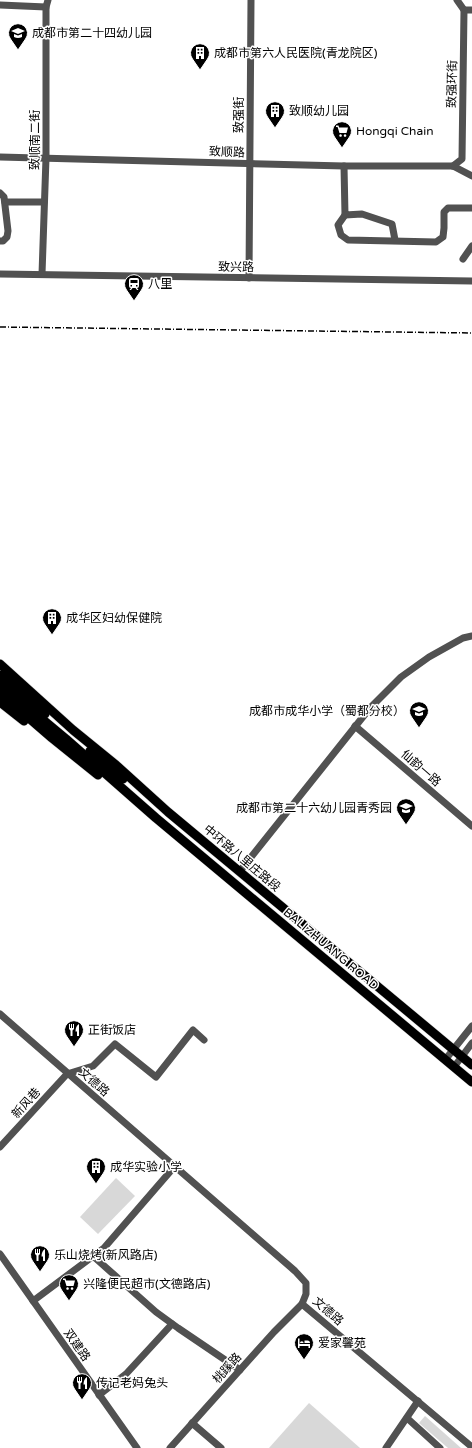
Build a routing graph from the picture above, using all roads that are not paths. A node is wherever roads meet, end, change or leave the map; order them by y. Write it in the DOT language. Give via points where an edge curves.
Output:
graph roads {
  1 [pos="251,0"];
  2 [pos="457,0"];
  3 [pos="47,3"];
  4 [pos="0,5"];
  5 [pos="464,10"];
  6 [pos="472,10"];
  7 [pos="0,157"];
  8 [pos="46,158"];
  9 [pos="250,164"];
  10 [pos="344,166"];
  11 [pos="453,166"];
  12 [pos="472,176"];
  13 [pos="0,193"];
  14 [pos="5,202"];
  15 [pos="44,202"];
  16 [pos="472,208"];
  17 [pos="345,215"];
  18 [pos="395,240"];
  19 [pos="0,241"];
  20 [pos="472,246"];
  21 [pos="463,259"];
  22 [pos="0,274"];
  23 [pos="42,274"];
  24 [pos="249,278"];
  25 [pos="472,281"];
  26 [pos="472,636"];
  27 [pos="0,659"];
  28 [pos="0,664"];
  29 [pos="0,675"];
  30 [pos="0,684"];
  31 [pos="0,693"];
  32 [pos="0,702"];
  33 [pos="355,726"];
  34 [pos="69,734"];
  35 [pos="72,754"];
  36 [pos="116,765"];
  37 [pos="168,812"];
  38 [pos="156,818"];
  39 [pos="472,826"];
  40 [pos="240,871"];
  41 [pos="0,1014"];
  42 [pos="472,1026"];
  43 [pos="204,1040"];
  44 [pos="472,1043"];
  45 [pos="453,1050"];
  46 [pos="461,1056"];
  47 [pos="445,1060"];
  48 [pos="472,1065"];
  49 [pos="454,1067"];
  50 [pos="67,1074"];
  51 [pos="472,1082"];
  52 [pos="0,1147"];
  53 [pos="175,1166"];
  54 [pos="0,1254"];
  55 [pos="93,1256"];
  56 [pos="33,1300"];
  57 [pos="302,1304"];
  58 [pos="172,1324"];
  59 [pos="240,1370"];
  60 [pos="99,1395"];
  61 [pos="418,1402"];
  62 [pos="407,1418"];
  63 [pos="192,1424"];
  64 [pos="472,1447"];
  65 [pos="137,1448"];
  66 [pos="170,1448"];
  67 [pos="220,1448"];
  68 [pos="386,1448"];
  69 [pos="440,1448"];
  1 -- 9 [label="street, 致强街"];
  2 -- 5 [label="street"];
  3 -- 4 [label="street"];
  3 -- 8 [label="street, 致顺南二街"];
  5 -- 6 [label="street"];
  5 -- 11 [label="street, 致强环街" via="462,158"];
  7 -- 8 [label="street, 致顺路"];
  8 -- 9 [label="street, 致顺路"];
  8 -- 15 [label="street, 致顺南二街"];
  9 -- 10 [label="street, 致顺路"];
  9 -- 24 [label="street, 致强街"];
  10 -- 11 [label="street, 致顺路"];
  10 -- 17 [label="street"];
  11 -- 12 [label="street"];
  13 -- 14 [label="street"];
  14 -- 15 [label="street"];
  14 -- 19 [label="street" via="8,231 7,237"];
  15 -- 23 [label="street, 致顺南二街"];
  16 -- 18 [label="street" via="448,208 444,212 443,237 436,242"];
  17 -- 18 [label="street" via="362,214 392,224"];
  17 -- 18 [label="street" via="338,225 341,234 348,240"];
  20 -- 21 [label="street"];
  22 -- 23 [label="street, 致兴路"];
  23 -- 24 [label="street, 致兴路"];
  24 -- 25 [label="street, 致兴路"];
  26 -- 33 [label="street" via="463,638 429,657 401,677"];
  27 -- 36 [label="main road" via="104,749"];
  28 -- 34 [label="main road, 中环路八里庄路段"];
  29 -- 34 [label="main road"];
  30 -- 34 [label="main road, 中环路八里庄路段"];
  31 -- 35 [label="main road"];
  32 -- 35 [label="main road" via="47,740"];
  33 -- 39 [label="street, 仙韵一路"];
  33 -- 40 [label="street"];
  34 -- 36 [label="main road, 中环路八里庄路段"];
  34 -- 37 [label="main road"];
  34 -- 38 [label="main road, BALIZHUANG ROAD"];
  35 -- 38 [label="main road"];
  36 -- 37 [label="main road, 中环路八里庄路段"];
  37 -- 40 [label="main road, 中环路八里庄路段"];
  38 -- 47 [label="main road, BALIZHUANG ROAD"];
  40 -- 45 [label="main road, 中环路八里庄路段"];
  41 -- 50 [label="street, 文德路"];
  42 -- 45 [label="street"];
  43 -- 50 [label="street" via="193,1030 156,1077 115,1044 93,1066"];
  44 -- 46 [label="street"];
  45 -- 46 [label="main road, 中环路八里庄路段"];
  45 -- 47 [label="street"];
  46 -- 48 [label="main road, 中环路八里庄路段"];
  46 -- 49 [label="street"];
  47 -- 49 [label="main road, BALIZHUANG ROAD"];
  49 -- 51 [label="main road, BALIZHUANG ROAD"];
  50 -- 52 [label="street, 新风巷"];
  50 -- 53 [label="street, 文德路"];
  53 -- 55 [label="street" via="104,1248"];
  53 -- 57 [label="street, 文德路" via="296,1271 306,1283 306,1294"];
  54 -- 56 [label="street, 双建路"];
  55 -- 56 [label="street"];
  55 -- 58 [label="street"];
  56 -- 60 [label="street, 双建路"];
  57 -- 59 [label="street, 桃蹊路"];
  57 -- 61 [label="street, 文德路"];
  58 -- 59 [label="street"];
  58 -- 60 [label="street" via="126,1374"];
  59 -- 63 [label="street, 桃蹊路"];
  60 -- 65 [label="street, 双建路"];
  61 -- 62 [label="street"];
  61 -- 64 [label="street, 文德路"];
  62 -- 68 [label="street"];
  62 -- 69 [label="street"];
  63 -- 66 [label="street, 桃蹊路"];
  63 -- 67 [label="street"];
}
